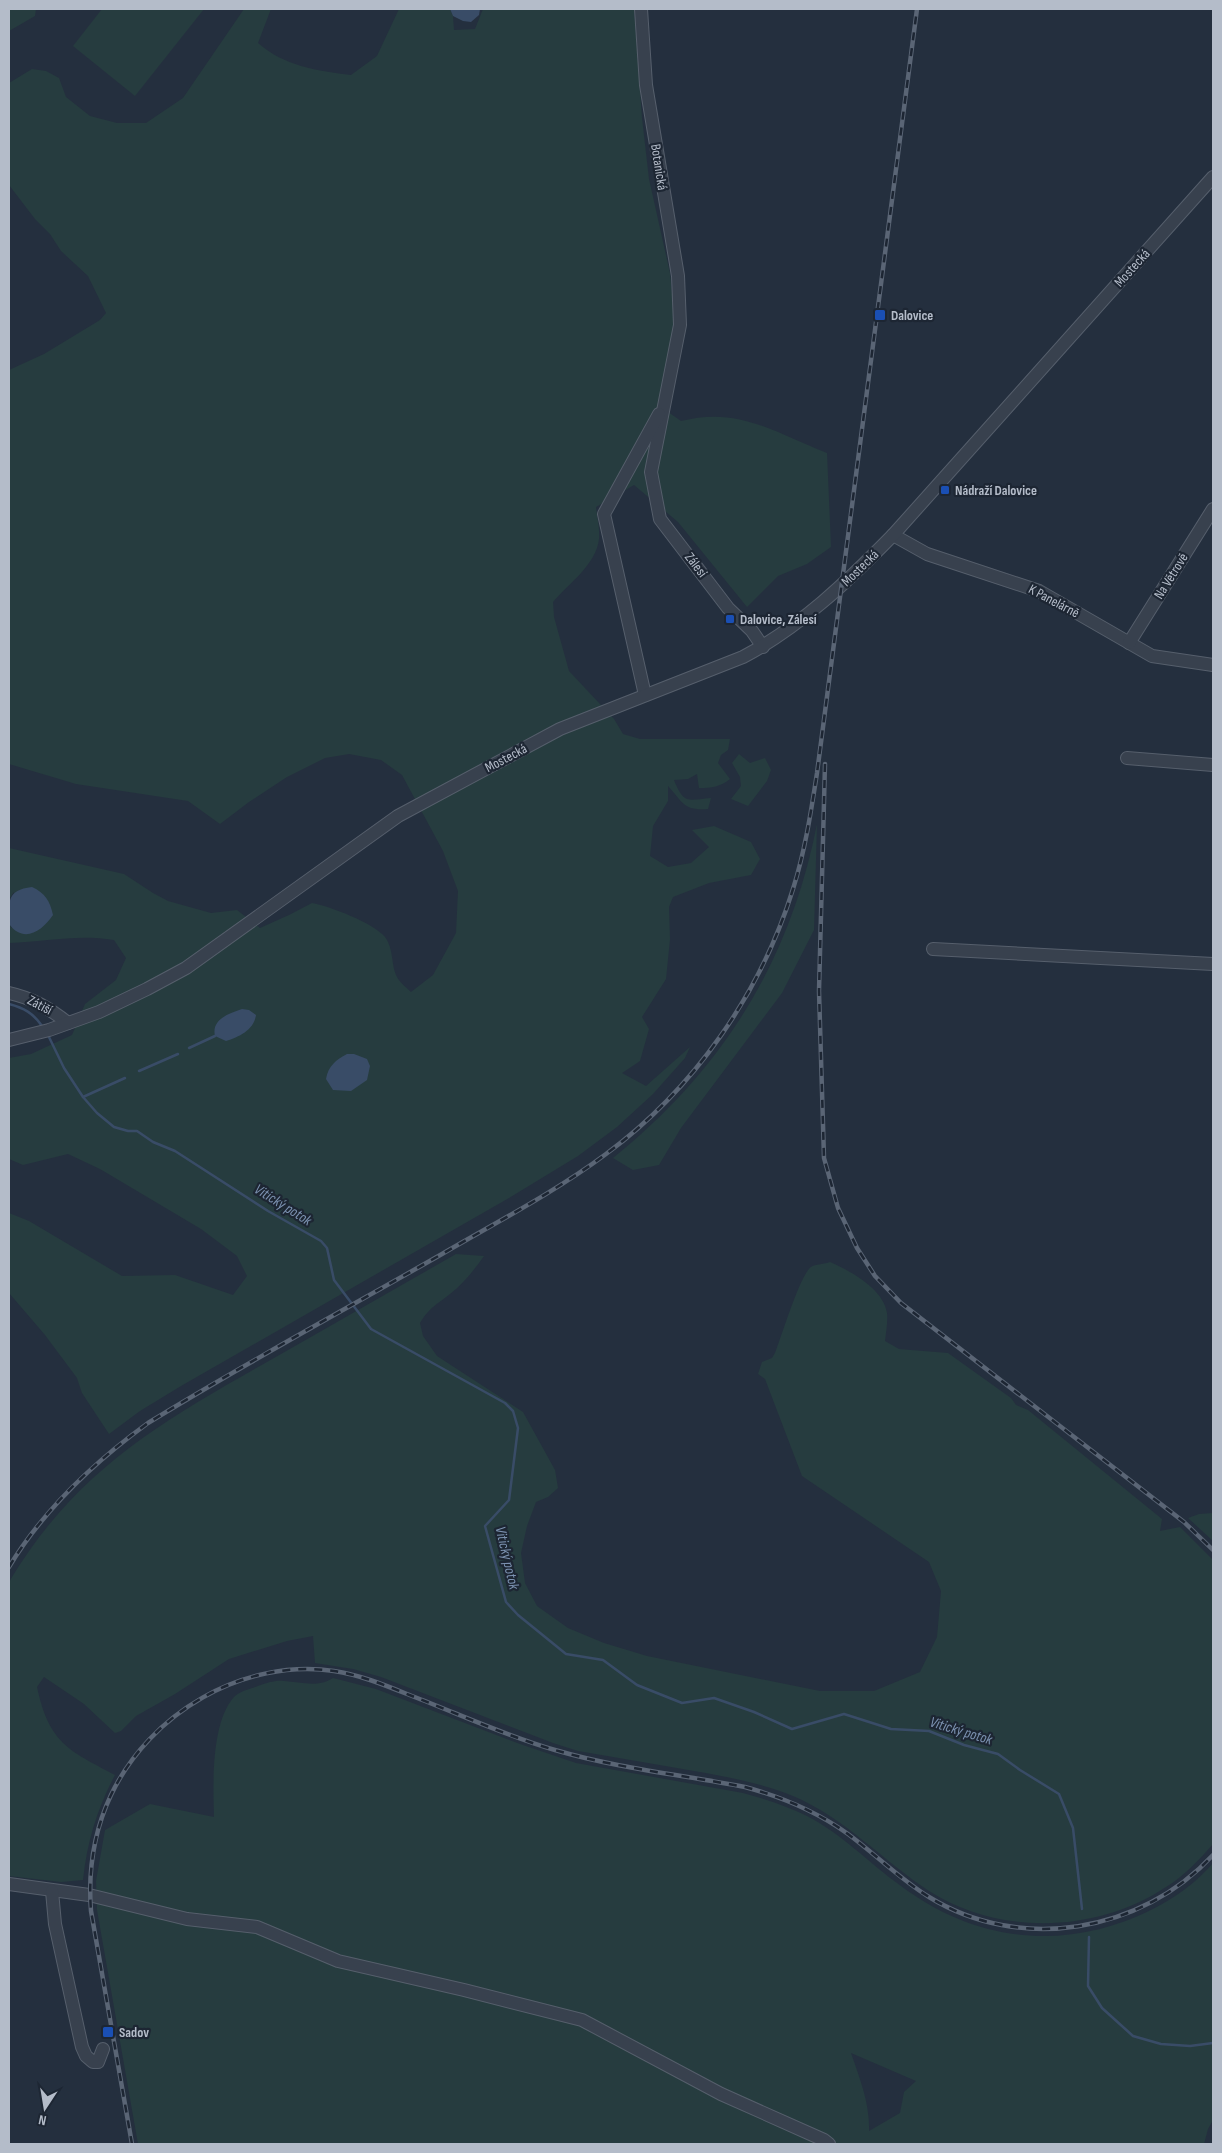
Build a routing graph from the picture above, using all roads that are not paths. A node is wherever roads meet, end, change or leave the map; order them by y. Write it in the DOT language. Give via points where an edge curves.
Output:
graph roads {
  1 [pos="641,9"];
  2 [pos="1213,177"];
  3 [pos="665,403"];
  4 [pos="651,472"];
  5 [pos="1213,509"];
  6 [pos="893,536"];
  7 [pos="1129,643"];
  8 [pos="763,647"];
  9 [pos="1213,665"];
  10 [pos="646,695"];
  11 [pos="1127,758"];
  12 [pos="1213,765"];
  13 [pos="933,949"];
  14 [pos="1213,964"];
  15 [pos="9,993"];
  16 [pos="68,1023"];
  17 [pos="9,1040"];
  18 [pos="9,1884"];
  19 [pos="52,1891"];
  20 [pos="103,2050"];
  21 [pos="829,2144"];
  1 -- 3 [label="street, Botanická" via="646,84 678,276 680,325"];
  2 -- 6 [label="street, Mostecká"];
  3 -- 4 [label="street, Botanická"];
  3 -- 10 [label="street" via="604,514"];
  4 -- 8 [label="street, Zálesí" via="660,519 728,608"];
  5 -- 7 [label="street, Na Větrově"];
  6 -- 7 [label="street, K Panelárně" via="927,554 1039,591"];
  6 -- 8 [label="street, Mostecká" via="842,587"];
  7 -- 9 [label="street, K Panelárně" via="1152,656"];
  8 -- 10 [label="street, Mostecká"];
  10 -- 16 [label="street, Mostecká" via="560,730 398,816 186,968 115,1004"];
  11 -- 12 [label="street"];
  13 -- 14 [label="street"];
  15 -- 16 [label="street, Zátiší" via="28,997"];
  16 -- 17 [label="street, Mostecká"];
  18 -- 19 [label="street"];
  19 -- 20 [label="street" via="55,1924 82,2047 93,2062 98,2062"];
  19 -- 21 [label="street" via="90,1895 187,1919 256,1927 338,1961 582,2020 721,2094"];
}
